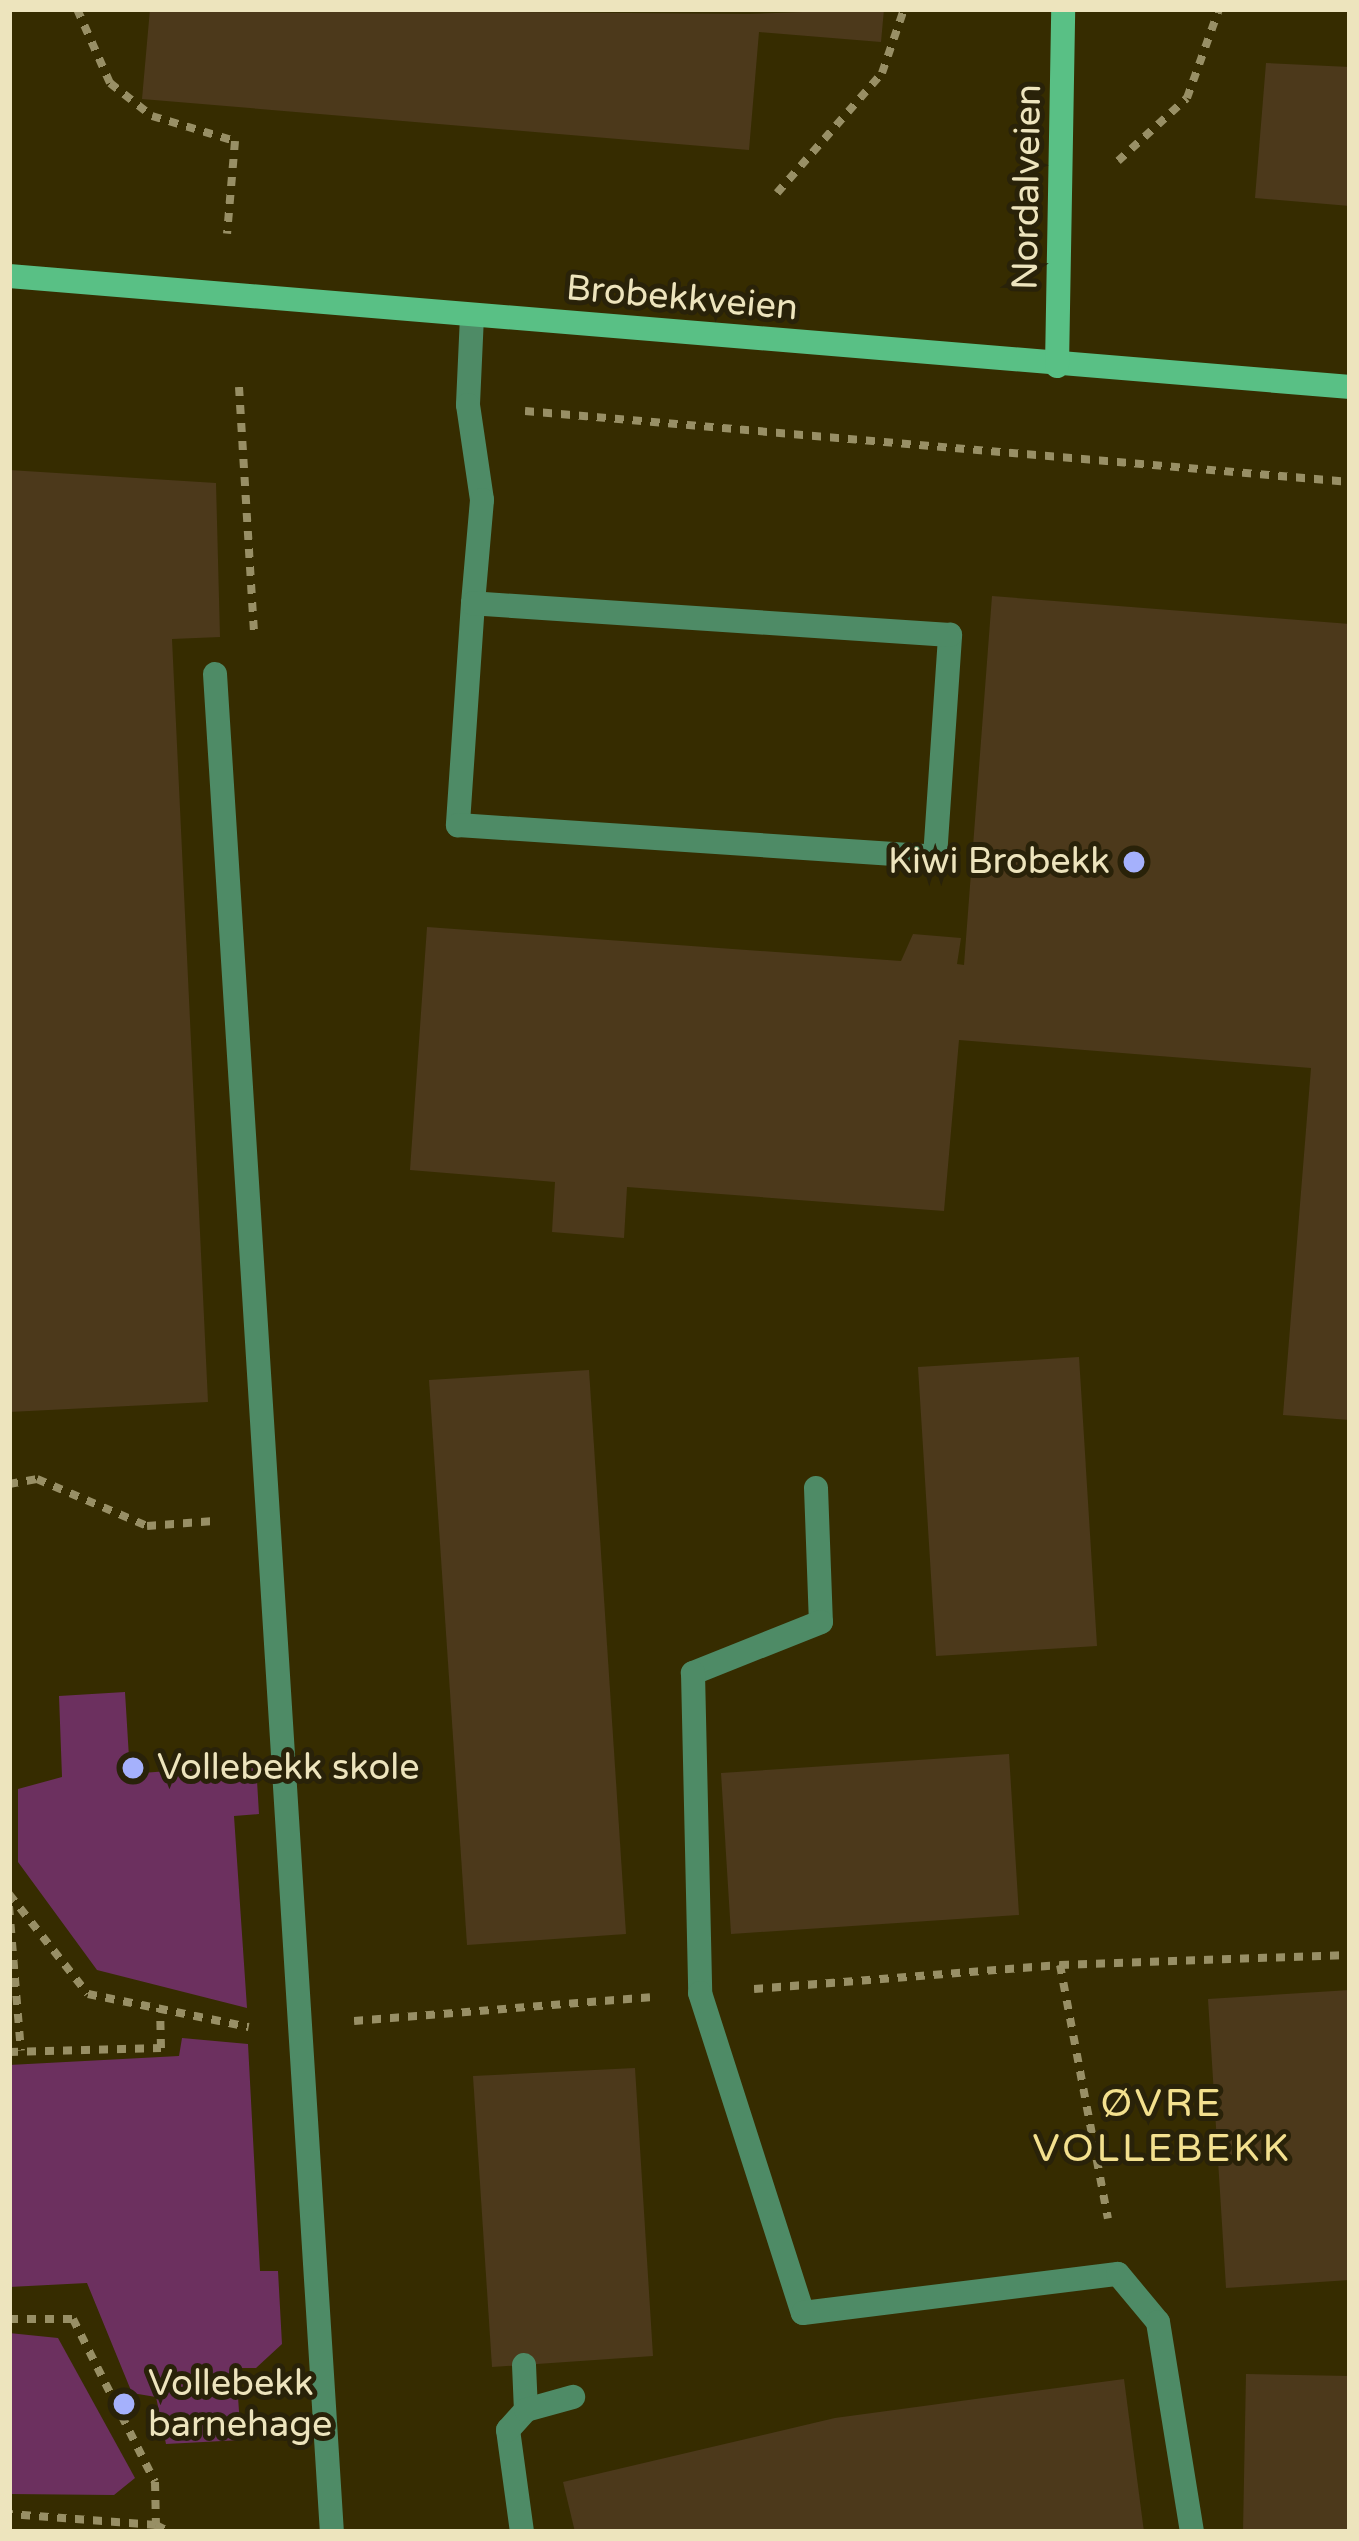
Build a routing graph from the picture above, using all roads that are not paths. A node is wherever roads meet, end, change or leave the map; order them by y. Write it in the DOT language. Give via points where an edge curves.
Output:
graph roads {
  1 [pos="1063,9"];
  2 [pos="9,276"];
  3 [pos="472,316"];
  4 [pos="1058,366"];
  5 [pos="1350,387"];
  6 [pos="473,603"];
  7 [pos="215,674"];
  8 [pos="816,1488"];
  9 [pos="524,2365"];
  10 [pos="573,2397"];
  11 [pos="526,2410"];
  12 [pos="332,2532"];
  13 [pos="522,2532"];
  14 [pos="1192,2532"];
  1 -- 4 [label="street, Nordalveien"];
  2 -- 3 [label="street, Brobekkveien"];
  3 -- 4 [label="street, Brobekkveien"];
  3 -- 6 [label="lane" via="468,405 482,500"];
  4 -- 5 [label="street, Brobekkveien"];
  6 -- 6 [label="lane" via="458,825 935,857 950,634"];
  7 -- 12 [label="lane"];
  8 -- 14 [label="lane" via="820,1622 693,1673 700,1994 803,2313 1118,2274 1158,2322"];
  9 -- 11 [label="lane"];
  10 -- 11 [label="lane"];
  11 -- 13 [label="lane" via="508,2430"];
}
